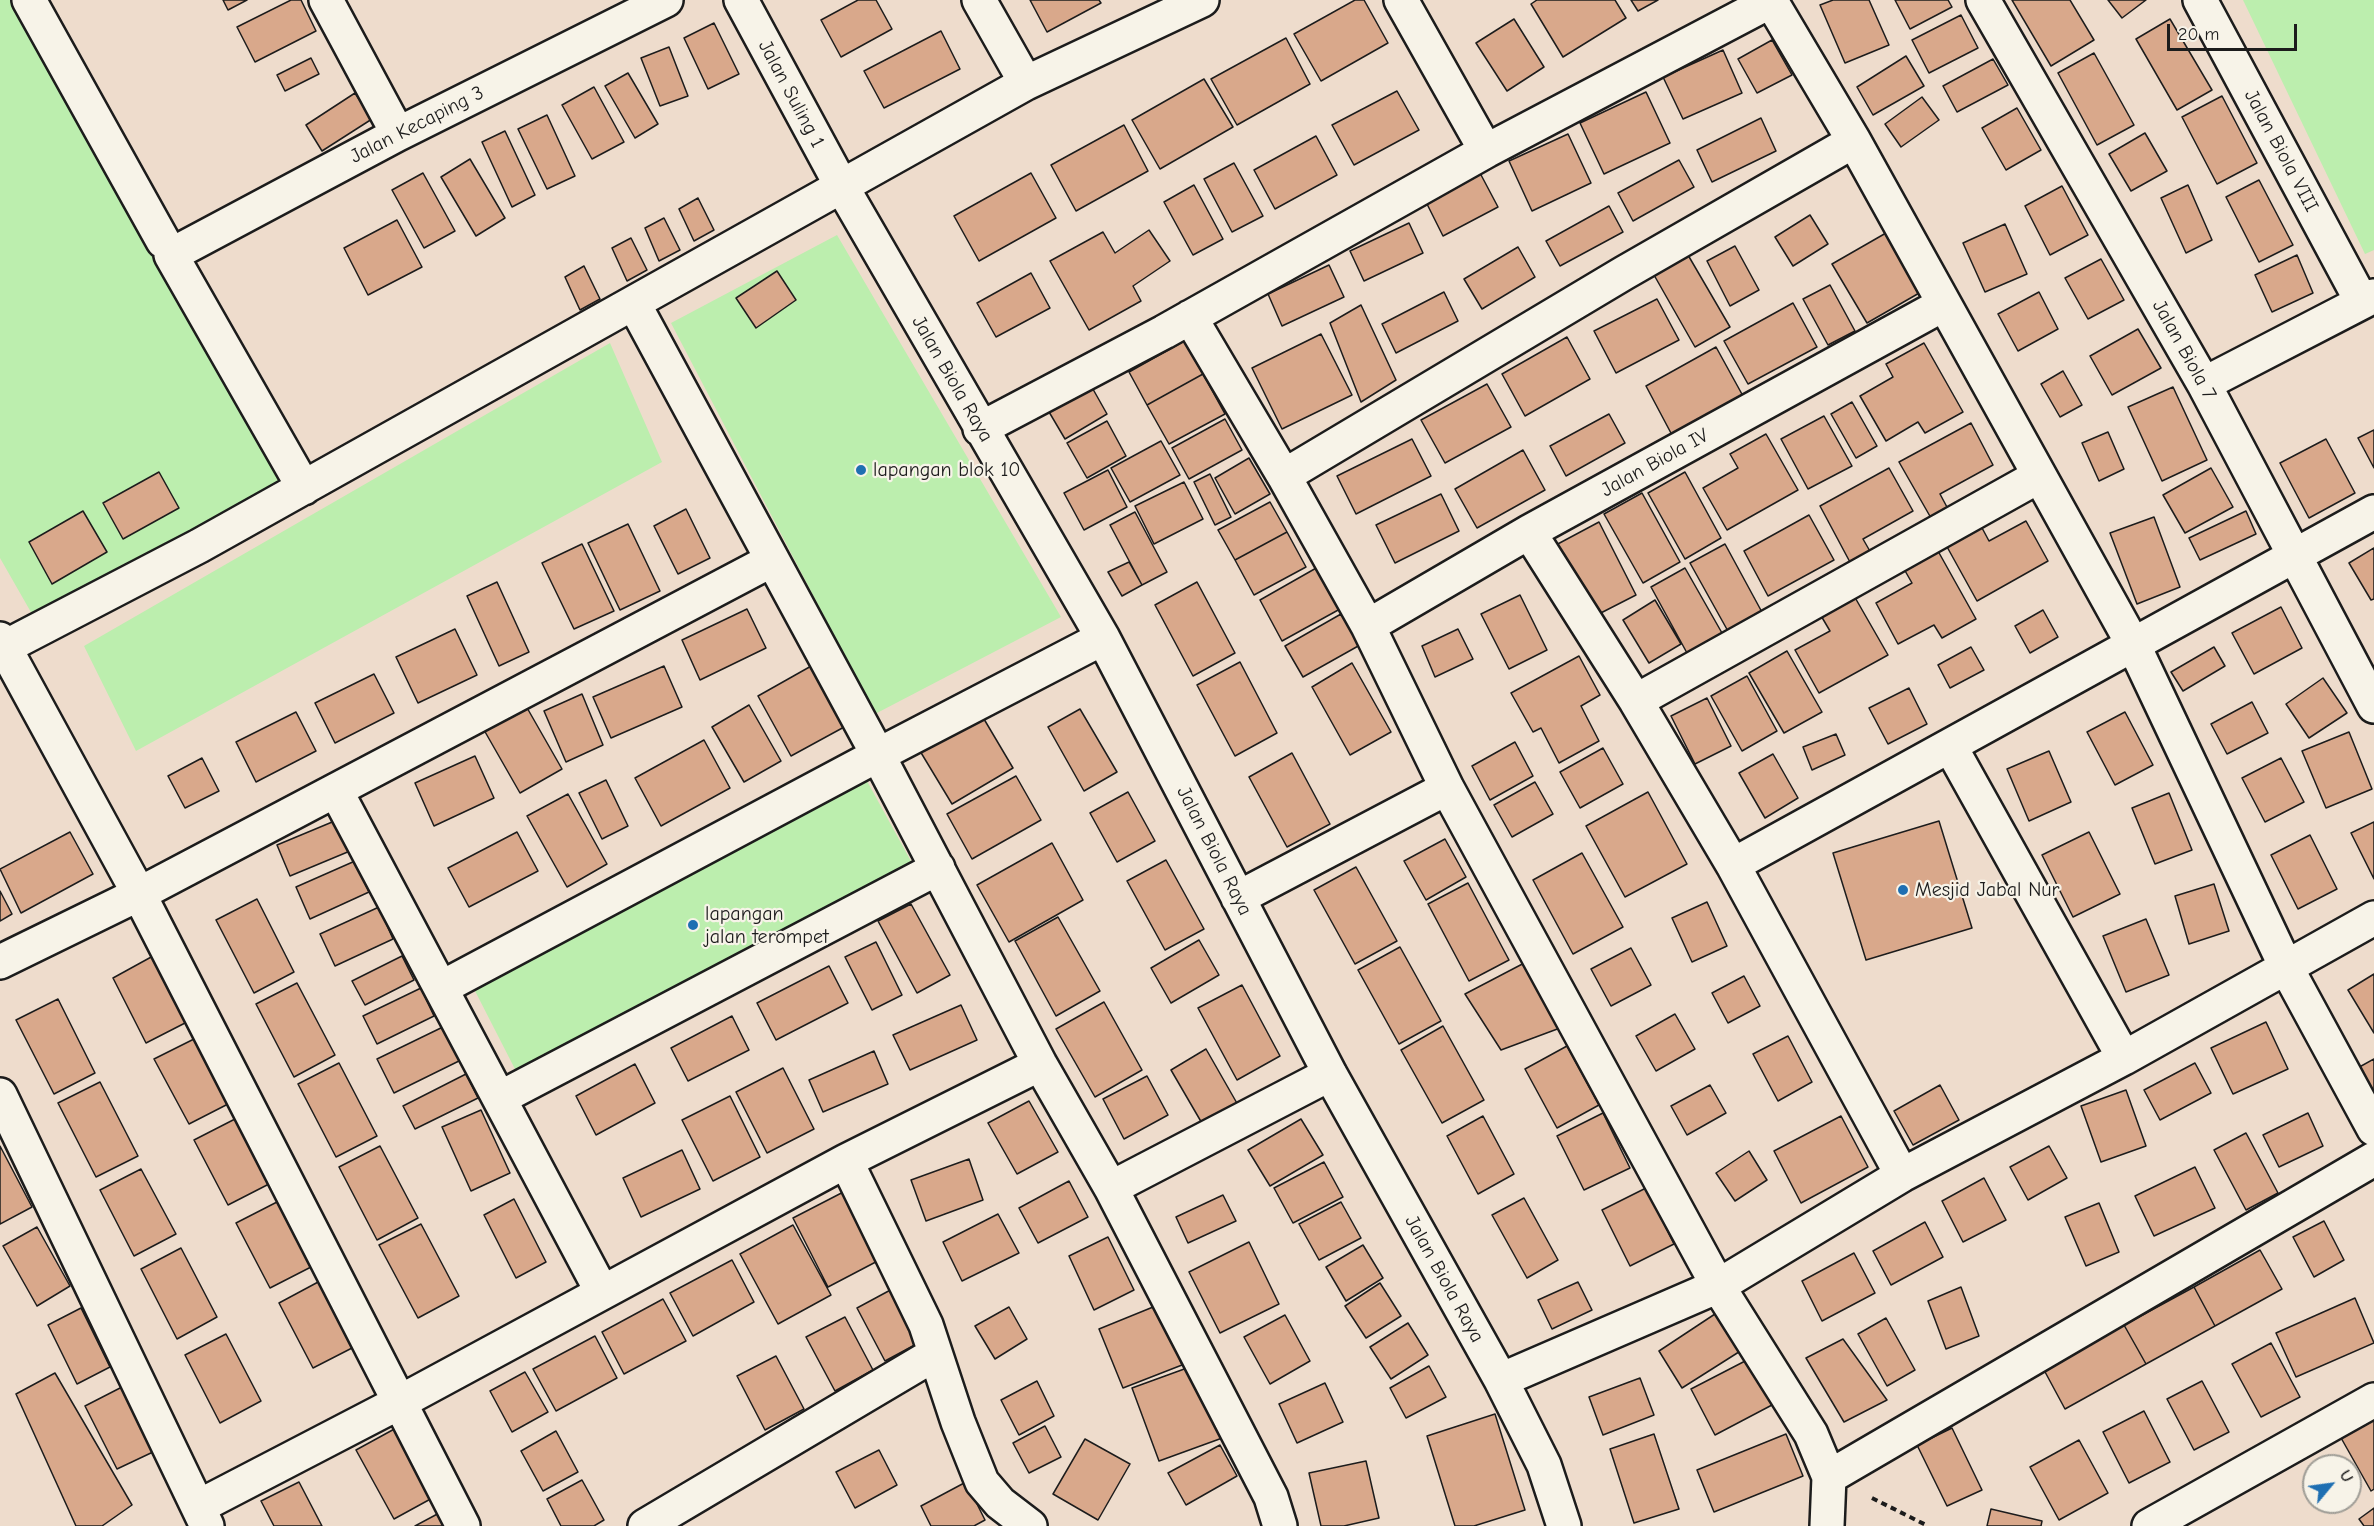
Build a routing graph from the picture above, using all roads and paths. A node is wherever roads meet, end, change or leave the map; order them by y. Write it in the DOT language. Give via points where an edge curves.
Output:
graph roads {
  1 [pos="29,0"];
  2 [pos="666,0"];
  3 [pos="741,0"];
  4 [pos="979,0"];
  5 [pos="1202,0"];
  6 [pos="1401,0"];
  7 [pos="1983,0"];
  8 [pos="2200,0"];
  9 [pos="1772,1"];
  10 [pos="336,3"];
  11 [pos="1026,83"];
  12 [pos="398,134"];
  13 [pos="1854,141"];
  14 [pos="1486,151"];
  15 [pos="842,187"];
  16 [pos="167,248"];
  17 [pos="2368,299"];
  18 [pos="634,304"];
  19 [pos="1944,304"];
  20 [pos="1190,317"];
  21 [pos="2204,384"];
  22 [pos="980,429"];
  23 [pos="1284,476"];
  24 [pos="2039,476"];
  25 [pos="304,488"];
  26 [pos="2374,512"];
  27 [pos="1529,532"];
  28 [pos="2294,555"];
  29 [pos="772,560"];
  30 [pos="1368,626"];
  31 [pos="1103,638"];
  32 [pos="2,643"];
  33 [pos="2134,646"];
  34 [pos="1636,701"];
  35 [pos="2374,706"];
  36 [pos="1950,746"];
  37 [pos="878,755"];
  38 [pos="1447,788"];
  39 [pos="336,791"];
  40 [pos="1734,865"];
  41 [pos="938,868"];
  42 [pos="140,894"];
  43 [pos="1238,898"];
  44 [pos="2374,918"];
  45 [pos="0,962"];
  46 [pos="2286,967"];
  47 [pos="441,988"];
  48 [pos="2124,1058"];
  49 [pos="1040,1064"];
  50 [pos="1330,1074"];
  51 [pos="0,1095"];
  52 [pos="500,1098"];
  53 [pos="2374,1129"];
  54 [pos="2374,1159"];
  55 [pos="846,1161"];
  56 [pos="1902,1175"];
  57 [pos="1111,1188"];
  58 [pos="1718,1286"];
  59 [pos="602,1292"];
  60 [pos="935,1354"];
  61 [pos="1501,1380"];
  62 [pos="2374,1400"];
  63 [pos="400,1402"];
  64 [pos="1829,1477"];
  65 [pos="203,1516"];
  66 [pos="463,1526"];
  67 [pos="645,1526"];
  68 [pos="1030,1526"];
  69 [pos="1280,1526"];
  70 [pos="1564,1526"];
  71 [pos="1827,1526"];
  72 [pos="1928,1526"];
  73 [pos="2149,1526"];
  1 -- 16 [label="street"];
  2 -- 12 [label="street, Jalan Kecaping 3"];
  3 -- 15 [label="street, Jalan Suling 1"];
  4 -- 11 [label="street"];
  5 -- 11 [label="street"];
  6 -- 14 [label="street"];
  7 -- 21 [label="street, Jalan Biola 7"];
  8 -- 17 [label="street, Jalan Biola VIII"];
  9 -- 13 [label="street"];
  9 -- 14 [label="street"];
  10 -- 12 [label="street"];
  11 -- 15 [label="street"];
  12 -- 16 [label="street, Jalan Kecaping 3"];
  13 -- 19 [label="street"];
  13 -- 23 [label="street"];
  14 -- 20 [label="street"];
  15 -- 18 [label="street"];
  15 -- 22 [label="street, Jalan Biola Raya"];
  16 -- 25 [label="street"];
  17 -- 21 [label="street"];
  18 -- 25 [label="street"];
  18 -- 29 [label="street"];
  19 -- 24 [label="street"];
  19 -- 27 [label="street, Jalan Biola IV"];
  20 -- 22 [label="street"];
  20 -- 23 [label="street"];
  21 -- 28 [label="street, Jalan Biola 7"];
  22 -- 31 [label="street, Jalan Biola Raya"];
  23 -- 30 [label="street"];
  24 -- 33 [label="street"];
  24 -- 34 [label="street"];
  25 -- 32 [label="street" via="200,546"];
  26 -- 28 [label="street"];
  27 -- 30 [label="street, Jalan Biola IV"];
  27 -- 34 [label="street"];
  28 -- 33 [label="street"];
  28 -- 35 [label="street, Jalan Biola 7"];
  29 -- 37 [label="street"];
  29 -- 39 [label="street"];
  30 -- 38 [label="street"];
  31 -- 37 [label="street"];
  31 -- 43 [label="street, Jalan Biola Raya"];
  32 -- 42 [label="street"];
  33 -- 36 [label="street"];
  33 -- 46 [label="street"];
  34 -- 40 [label="street"];
  36 -- 40 [label="street"];
  36 -- 48 [label="street"];
  37 -- 41 [label="street"];
  37 -- 47 [label="street"];
  38 -- 43 [label="street"];
  38 -- 58 [label="street"];
  39 -- 42 [label="street"];
  39 -- 47 [label="street"];
  40 -- 56 [label="street"];
  41 -- 49 [label="street"];
  41 -- 52 [label="street"];
  42 -- 45 [label="street"];
  42 -- 63 [label="street"];
  43 -- 50 [label="street, Jalan Biola Raya"];
  44 -- 46 [label="street"];
  46 -- 48 [label="street"];
  46 -- 53 [label="street"];
  47 -- 52 [label="street"];
  48 -- 56 [label="street"];
  49 -- 55 [label="street"];
  49 -- 57 [label="street"];
  50 -- 57 [label="street"];
  50 -- 61 [label="street, Jalan Biola Raya"];
  51 -- 65 [label="street"];
  52 -- 59 [label="street"];
  54 -- 64 [label="street"];
  55 -- 59 [label="street"];
  55 -- 60 [label="street" via="921,1314"];
  56 -- 58 [label="street"];
  57 -- 69 [label="street" via="1271,1497"];
  58 -- 61 [label="street"];
  58 -- 64 [label="street" via="1811,1434"];
  59 -- 63 [label="street"];
  60 -- 67 [label="street"];
  60 -- 68 [label="street" via="982,1482 1000,1503"];
  61 -- 70 [label="street, Jalan Biola Raya" via="1544,1465"];
  62 -- 73 [label="street"];
  63 -- 65 [label="street"];
  63 -- 66 [label="street"];
  64 -- 71 [label="street"];
  64 -- 72 [label="path"];
}
